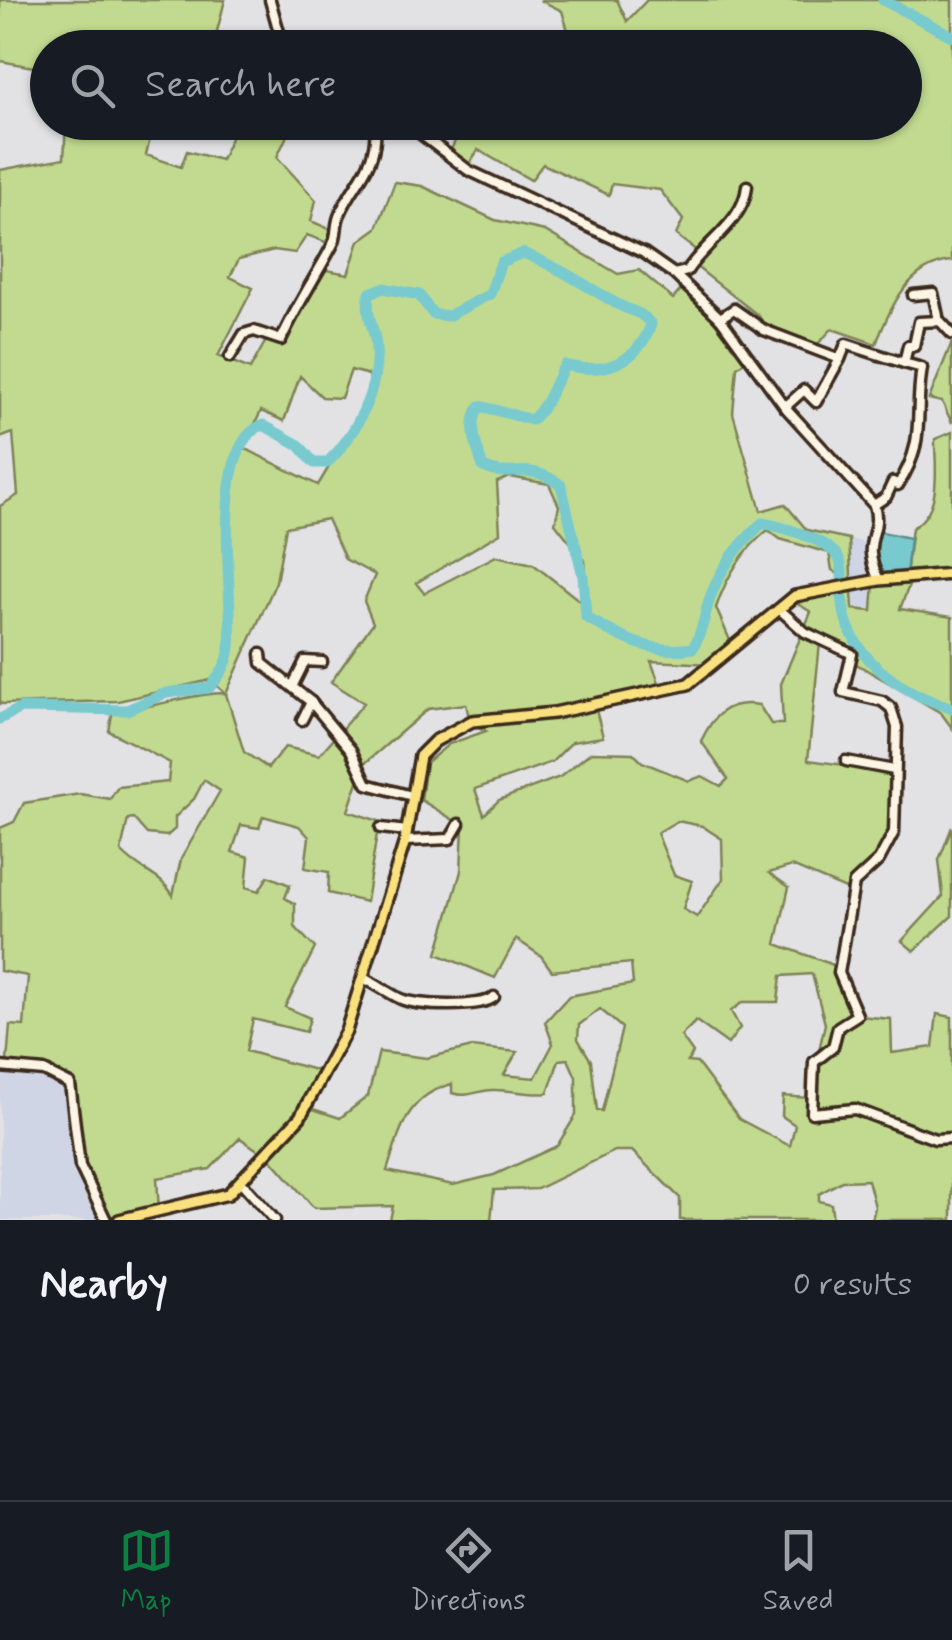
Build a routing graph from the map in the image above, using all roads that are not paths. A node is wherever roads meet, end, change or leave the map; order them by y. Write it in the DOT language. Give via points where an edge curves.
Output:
graph roads {
  1 [pos="270,0"];
  2 [pos="279,30"];
  3 [pos="377,140"];
  4 [pos="429,140"];
  5 [pos="747,186"];
  6 [pos="674,274"];
  7 [pos="913,295"];
  8 [pos="720,318"];
  9 [pos="935,321"];
  10 [pos="952,334"];
  11 [pos="230,356"];
  12 [pos="840,359"];
  13 [pos="904,363"];
  14 [pos="785,407"];
  15 [pos="874,505"];
  16 [pos="952,574"];
  17 [pos="878,580"];
  18 [pos="779,608"];
  19 [pos="262,654"];
  20 [pos="322,662"];
  21 [pos="292,685"];
  22 [pos="311,702"];
  23 [pos="302,720"];
  24 [pos="846,761"];
  25 [pos="894,770"];
  26 [pos="412,796"];
  27 [pos="459,824"];
  28 [pos="381,828"];
  29 [pos="406,836"];
  30 [pos="363,978"];
  31 [pos="494,997"];
  32 [pos="0,1067"];
  33 [pos="952,1138"];
  34 [pos="241,1182"];
  35 [pos="106,1220"];
  36 [pos="120,1220"];
  37 [pos="275,1220"];
  1 -- 2 [label="street"];
  3 -- 11 [label="street" via="368,172 342,209 334,242 281,340 244,334"];
  4 -- 6 [label="street" via="468,170 644,253"];
  5 -- 6 [label="street" via="737,216 687,271"];
  6 -- 8 [label="street"];
  7 -- 9 [label="street" via="933,293"];
  8 -- 12 [label="street" via="734,309 764,330"];
  8 -- 14 [label="street"];
  9 -- 10 [label="street"];
  9 -- 13 [label="street" via="919,322"];
  12 -- 13 [label="street" via="846,344"];
  12 -- 14 [label="street" via="816,402 804,390"];
  13 -- 15 [label="street" via="922,368 916,401 921,439 898,485 893,482"];
  14 -- 15 [label="street"];
  15 -- 17 [label="street" via="877,522 868,541"];
  16 -- 17 [label="main road"];
  17 -- 18 [label="main road" via="795,596"];
  18 -- 25 [label="street" via="805,632 852,654 845,694 891,708 898,736"];
  18 -- 26 [label="main road" via="674,689 472,721 426,748"];
  19 -- 21 [label="street" via="262,663"];
  20 -- 21 [label="street" via="305,661"];
  21 -- 22 [label="street"];
  22 -- 23 [label="street"];
  22 -- 26 [label="street" via="351,750 367,784"];
  24 -- 25 [label="street"];
  25 -- 33 [label="street" via="894,832 879,860 854,883 838,972 857,1016 838,1027 833,1047 814,1062 812,1112 855,1109"];
  26 -- 29 [label="main road"];
  27 -- 29 [label="street" via="450,839"];
  28 -- 29 [label="street"];
  29 -- 30 [label="main road"];
  30 -- 31 [label="street" via="402,1000 472,1009"];
  30 -- 34 [label="main road" via="319,1086"];
  32 -- 35 [label="street" via="44,1071 70,1084 80,1166"];
  34 -- 36 [label="main road" via="228,1194"];
  34 -- 37 [label="street"];
}
